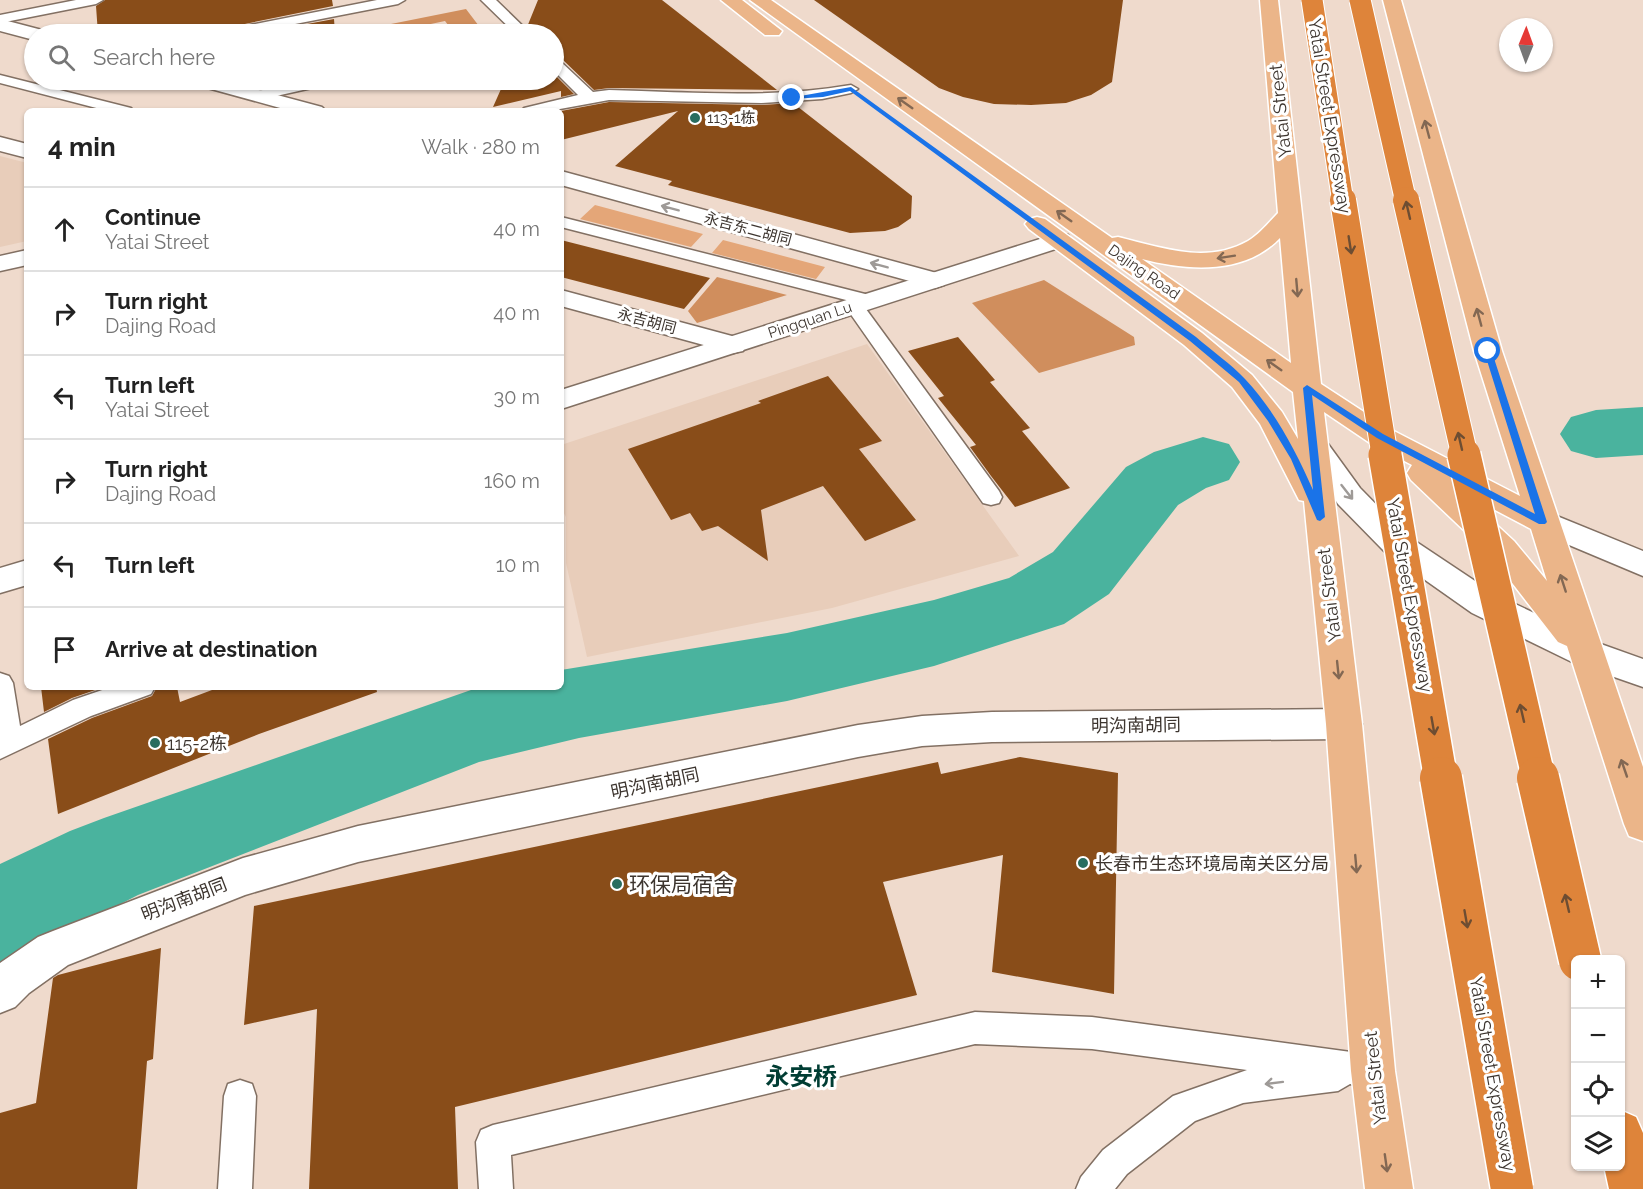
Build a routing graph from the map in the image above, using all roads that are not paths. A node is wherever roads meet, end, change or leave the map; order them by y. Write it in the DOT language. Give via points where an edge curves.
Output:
graph roads {
  1 [pos="96,0"];
  2 [pos="398,0"];
  3 [pos="488,0"];
  4 [pos="730,0"];
  5 [pos="759,0"];
  6 [pos="1269,0"];
  7 [pos="1312,0"];
  8 [pos="1360,0"];
  9 [pos="1392,0"];
  10 [pos="0,19"];
  11 [pos="276,24"];
  12 [pos="513,24"];
  13 [pos="0,25"];
  14 [pos="24,31"];
  15 [pos="564,73"];
  16 [pos="0,79"];
  17 [pos="24,85"];
  18 [pos="851,88"];
  19 [pos="43,90"];
  20 [pos="239,90"];
  21 [pos="282,90"];
  22 [pos="258,95"];
  23 [pos="589,97"];
  24 [pos="114,108"];
  25 [pos="304,108"];
  26 [pos="542,108"];
  27 [pos="0,144"];
  28 [pos="24,150"];
  29 [pos="564,179"];
  30 [pos="1290,214"];
  31 [pos="564,223"];
  32 [pos="1090,234"];
  33 [pos="1059,240"];
  34 [pos="24,258"];
  35 [pos="0,264"];
  36 [pos="935,280"];
  37 [pos="564,299"];
  38 [pos="862,303"];
  39 [pos="733,345"];
  40 [pos="1307,388"];
  41 [pos="564,399"];
  42 [pos="1380,436"];
  43 [pos="1313,444"];
  44 [pos="991,497"];
  45 [pos="1320,517"];
  46 [pos="1542,522"];
  47 [pos="1643,564"];
  48 [pos="24,573"];
  49 [pos="0,580"];
  50 [pos="1586,653"];
  51 [pos="1643,674"];
  52 [pos="0,683"];
  53 [pos="133,690"];
  54 [pos="1344,724"];
  55 [pos="4,746"];
  56 [pos="1643,824"];
  57 [pos="1579,955"];
  58 [pos="0,992"];
  59 [pos="1373,1071"];
  60 [pos="240,1096"];
  61 [pos="1625,1155"];
  62 [pos="235,1189"];
  63 [pos="496,1189"];
  64 [pos="1093,1189"];
  65 [pos="1389,1189"];
  66 [pos="1512,1189"];
  67 [pos="1633,1189"];
  1 -- 10 [label="lane"];
  2 -- 11 [label="lane"];
  3 -- 12 [label="lane"];
  4 -- 18 [label="main road, Dajing Road"];
  32 -- 5 [label="main road, Dajing Road, one-way"];
  6 -- 30 [label="main road, Yatai Street"];
  7 -- 66 [label="highway, Yatai Street Expressway, one-way, bridge" via="1356,288"];
  57 -- 8 [label="highway, one-way, bridge"];
  46 -- 9 [label="main road, one-way" via="1488,351"];
  13 -- 14 [label="street"];
  15 -- 23 [label="lane"];
  16 -- 17 [label="lane"];
  18 -- 23 [label="lane" via="792,98"];
  18 -- 33 [label="main road, Dajing Road"];
  19 -- 24 [label="lane"];
  20 -- 22 [label="street"];
  21 -- 22 [label="lane"];
  22 -- 25 [label="street"];
  23 -- 26 [label="lane"];
  27 -- 28 [label="street"];
  36 -- 29 [label="street, 永吉东二胡同, one-way"];
  30 -- 32 [label="main road, one-way" via="1258,245 1240,255 1208,260 1176,259 1137,251"];
  30 -- 40 [label="main road, Yatai Street, one-way"];
  31 -- 38 [label="lane"];
  40 -- 32 [label="main road, Dajing Road, one-way"];
  33 -- 36 [label="street, Pingquan Lu"];
  33 -- 45 [label="main road, Dajing Road" via="1193,339 1242,381 1272,419 1295,459"];
  34 -- 35 [label="street"];
  36 -- 38 [label="street, Pingquan Lu"];
  37 -- 39 [label="street, 永吉胡同"];
  38 -- 39 [label="street, Pingquan Lu"];
  38 -- 44 [label="lane"];
  39 -- 41 [label="street, Pingquan Lu"];
  40 -- 42 [label="main road, Dajing Road"];
  40 -- 43 [label="main road, Yatai Street"];
  42 -- 46 [label="main road, Dajing Road"];
  42 -- 50 [label="main road" via="1449,495 1503,549"];
  43 -- 45 [label="main road, Yatai Street"];
  43 -- 50 [label="street, one-way" via="1348,496 1395,543 1484,604"];
  45 -- 54 [label="main road, Yatai Street, one-way"];
  46 -- 47 [label="street"];
  50 -- 46 [label="main road, one-way"];
  48 -- 49 [label="street"];
  50 -- 51 [label="street"];
  56 -- 50 [label="main road, one-way"];
  52 -- 55 [label="lane"];
  53 -- 55 [label="lane" via="82,708"];
  54 -- 58 [label="street, 明沟南胡同" via="992,727 922,731 858,741 301,858 53,951"];
  54 -- 59 [label="main road, Yatai Street, one-way"];
  59 -- 63 [label="lane" via="1092,1034 975,1028 493,1142"];
  59 -- 64 [label="lane, one-way" via="1243,1087 1185,1108 1115,1162"];
  59 -- 65 [label="main road, Yatai Street, one-way"];
  60 -- 62 [label="lane"];
  61 -- 67 [label="highway"];
}
